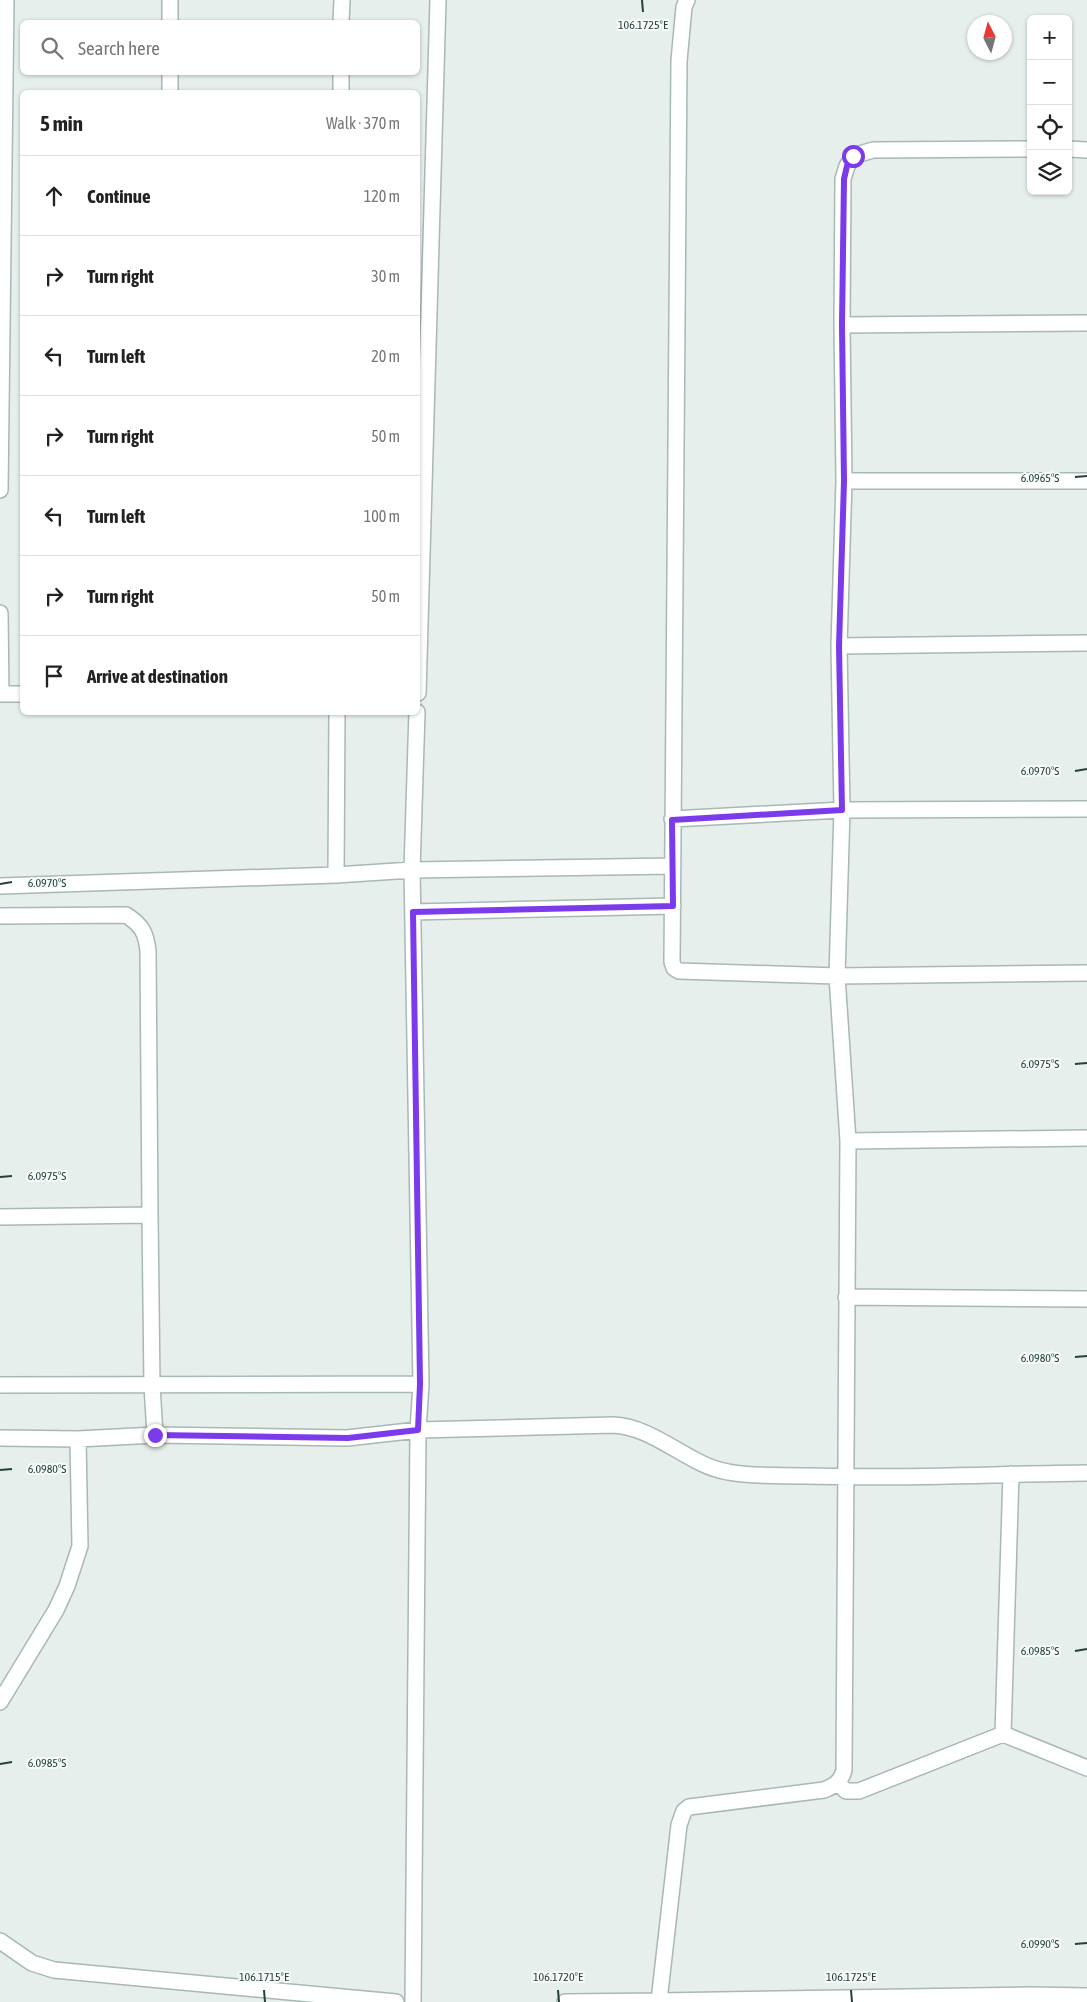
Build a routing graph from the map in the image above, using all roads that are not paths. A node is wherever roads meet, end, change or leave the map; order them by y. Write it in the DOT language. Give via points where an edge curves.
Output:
graph roads {
  1 [pos="6,0"];
  2 [pos="170,0"];
  3 [pos="342,0"];
  4 [pos="438,0"];
  5 [pos="687,0"];
  6 [pos="170,20"];
  7 [pos="342,20"];
  8 [pos="170,75"];
  9 [pos="341,75"];
  10 [pos="170,90"];
  11 [pos="341,90"];
  12 [pos="1027,149"];
  13 [pos="1072,149"];
  14 [pos="1087,150"];
  15 [pos="1087,324"];
  16 [pos="842,325"];
  17 [pos="844,481"];
  18 [pos="1087,481"];
  19 [pos="0,490"];
  20 [pos="0,613"];
  21 [pos="420,624"];
  22 [pos="1087,643"];
  23 [pos="839,646"];
  24 [pos="0,694"];
  25 [pos="20,694"];
  26 [pos="337,715"];
  27 [pos="417,715"];
  28 [pos="1087,809"];
  29 [pos="842,810"];
  30 [pos="672,820"];
  31 [pos="673,866"];
  32 [pos="412,870"];
  33 [pos="336,875"];
  34 [pos="0,886"];
  35 [pos="673,906"];
  36 [pos="413,912"];
  37 [pos="0,916"];
  38 [pos="1087,974"];
  39 [pos="837,976"];
  40 [pos="1087,1138"];
  41 [pos="848,1141"];
  42 [pos="150,1215"];
  43 [pos="0,1217"];
  44 [pos="846,1297"];
  45 [pos="1087,1299"];
  46 [pos="420,1384"];
  47 [pos="0,1385"];
  48 [pos="152,1386"];
  49 [pos="418,1430"];
  50 [pos="155,1435"];
  51 [pos="0,1438"];
  52 [pos="78,1439"];
  53 [pos="1087,1473"];
  54 [pos="1011,1474"];
  55 [pos="845,1477"];
  56 [pos="0,1702"];
  57 [pos="1003,1734"];
  58 [pos="1087,1768"];
  59 [pos="838,1783"];
  60 [pos="0,1940"];
  61 [pos="1087,1996"];
  62 [pos="659,2001"];
  63 [pos="396,2002"];
  64 [pos="413,2002"];
  65 [pos="565,2002"];
  1 -- 19 [label="street"];
  2 -- 6 [label="street"];
  3 -- 7 [label="street"];
  4 -- 21 [label="street"];
  5 -- 30 [label="street" via="679,62"];
  8 -- 10 [label="street"];
  9 -- 11 [label="street"];
  12 -- 16 [label="street" via="873,150 853,156 844,179"];
  13 -- 14 [label="street"];
  15 -- 16 [label="street"];
  16 -- 17 [label="street"];
  17 -- 18 [label="street"];
  17 -- 23 [label="street"];
  20 -- 24 [label="street"];
  22 -- 23 [label="street"];
  23 -- 29 [label="street"];
  24 -- 25 [label="street"];
  26 -- 33 [label="street"];
  27 -- 32 [label="street"];
  28 -- 29 [label="street"];
  29 -- 30 [label="street"];
  29 -- 39 [label="street"];
  30 -- 31 [label="street"];
  31 -- 32 [label="street"];
  31 -- 35 [label="street"];
  32 -- 33 [label="street"];
  32 -- 36 [label="street"];
  33 -- 34 [label="street"];
  35 -- 36 [label="street"];
  35 -- 39 [label="street" via="672,962 679,971"];
  36 -- 46 [label="street"];
  37 -- 42 [label="street" via="126,915 135,920 146,935"];
  38 -- 39 [label="street"];
  39 -- 41 [label="street"];
  40 -- 41 [label="street"];
  41 -- 44 [label="street"];
  42 -- 43 [label="street"];
  42 -- 48 [label="street"];
  44 -- 45 [label="street"];
  44 -- 55 [label="street"];
  46 -- 48 [label="street"];
  46 -- 49 [label="street"];
  47 -- 48 [label="street"];
  48 -- 50 [label="street"];
  49 -- 50 [label="street" via="348,1438"];
  49 -- 55 [label="street" via="624,1426 709,1467 728,1472"];
  49 -- 64 [label="street"];
  50 -- 52 [label="street"];
  51 -- 52 [label="street"];
  52 -- 56 [label="street" via="80,1546 56,1610"];
  53 -- 54 [label="street"];
  54 -- 55 [label="street"];
  54 -- 57 [label="street"];
  55 -- 59 [label="street" via="844,1770"];
  57 -- 58 [label="street"];
  57 -- 59 [label="street" via="859,1791 846,1791"];
  59 -- 62 [label="street" via="824,1790 696,1805 684,1811 679,1825"];
  60 -- 63 [label="street" via="32,1963 54,1970"];
  61 -- 62 [label="street"];
  62 -- 65 [label="street"];
}
